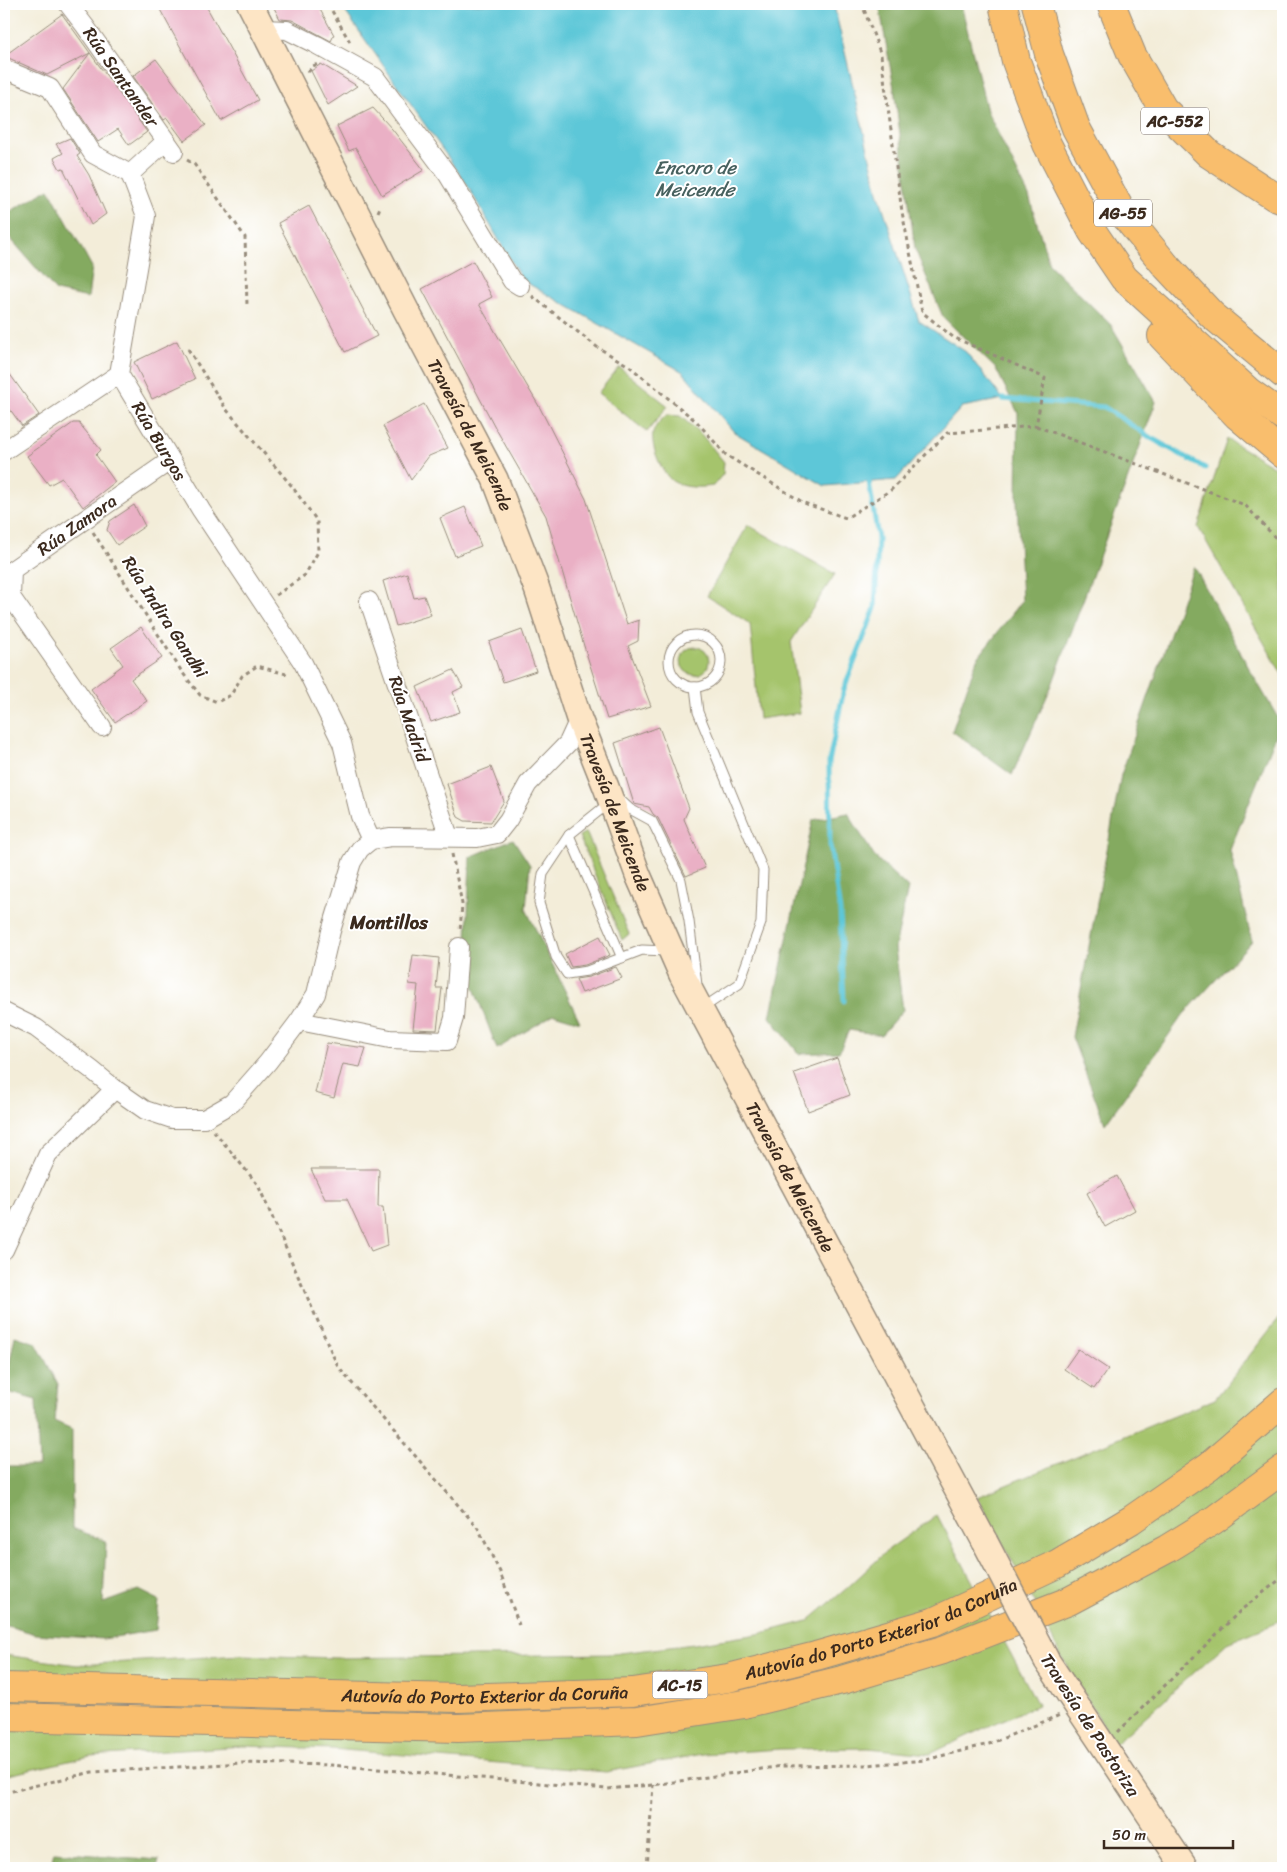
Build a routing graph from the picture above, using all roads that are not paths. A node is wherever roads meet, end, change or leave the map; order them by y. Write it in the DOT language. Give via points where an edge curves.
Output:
graph roads {
  1 [pos="68,4"];
  2 [pos="250,4"];
  3 [pos="1003,4"];
  4 [pos="1036,4"];
  5 [pos="1111,4"];
  6 [pos="263,29"];
  7 [pos="4,68"];
  8 [pos="130,174"];
  9 [pos="1283,200"];
  10 [pos="1124,278"];
  11 [pos="520,286"];
  12 [pos="118,374"];
  13 [pos="1283,374"];
  14 [pos="1283,416"];
  15 [pos="4,451"];
  16 [pos="1283,454"];
  17 [pos="171,460"];
  18 [pos="369,601"];
  19 [pos="695,687"];
  20 [pos="579,719"];
  21 [pos="102,727"];
  22 [pos="594,756"];
  23 [pos="549,761"];
  24 [pos="608,794"];
  25 [pos="569,835"];
  26 [pos="449,837"];
  27 [pos="372,840"];
  28 [pos="459,947"];
  29 [pos="671,951"];
  30 [pos="622,958"];
  31 [pos="700,1009"];
  32 [pos="4,1012"];
  33 [pos="299,1021"];
  34 [pos="115,1089"];
  35 [pos="4,1250"];
  36 [pos="1283,1402"];
  37 [pos="1283,1469"];
  38 [pos="1016,1604"];
  39 [pos="4,1687"];
  40 [pos="4,1717"];
  41 [pos="1184,1868"];
  1 -- 8 [label="street, Rúa Santander" via="170,146"];
  2 -- 6 [label="main road, Travesía de Meicende"];
  3 -- 10 [label="main road, AG-55" via="1016,62 1047,144 1092,231"];
  4 -- 13 [label="main road, AG-55" via="1049,54 1076,128 1121,211 1212,315"];
  5 -- 9 [label="main road, AC-552" via="1132,55 1163,109 1209,154"];
  6 -- 11 [label="street" via="286,30 375,77 448,175 512,281"];
  6 -- 20 [label="main road, Travesía de Meicende" via="495,479 537,589"];
  7 -- 8 [label="street" via="50,88 93,154"];
  8 -- 12 [label="street" via="146,216"];
  10 -- 14 [label="main road, AG-55" via="1248,392"];
  10 -- 16 [label="main road" via="1151,324 1237,415"];
  12 -- 15 [label="street"];
  12 -- 17 [label="street, Rúa Burgos"];
  17 -- 21 [label="street, Rúa Zamora" via="12,570 11,597"];
  17 -- 27 [label="street, Rúa Burgos" via="303,663 342,743 360,816"];
  18 -- 26 [label="street, Rúa Madrid"];
  19 -- 19 [label="lane" via="712,681 721,665 718,648 704,636 695,634 679,639 669,653 668,661 669,669 679,683"];
  19 -- 31 [label="lane" via="698,712 763,870 761,923 739,984"];
  20 -- 22 [label="main road, Travesía de Meicende"];
  20 -- 23 [label="street" via="568,743"];
  22 -- 23 [label="street" via="574,755"];
  22 -- 24 [label="main road, Travesía de Meicende"];
  23 -- 26 [label="street" via="528,784 497,834 477,838"];
  24 -- 25 [label="lane"];
  24 -- 29 [label="main road, Travesía de Meicende"];
  24 -- 31 [label="lane" via="652,821 681,880"];
  25 -- 30 [label="lane"];
  25 -- 30 [label="lane" via="542,874 540,903 556,957 567,974 587,971"];
  26 -- 27 [label="street"];
  27 -- 33 [label="street" via="360,849 352,862 316,994"];
  28 -- 33 [label="street" via="454,1018 447,1041 390,1039"];
  29 -- 30 [label="lane" via="642,950"];
  29 -- 31 [label="main road, Travesía de Meicende"];
  31 -- 38 [label="main road, Travesía de Meicende, bridge"];
  32 -- 34 [label="street" via="36,1028"];
  33 -- 34 [label="street" via="232,1103 204,1119 172,1119 145,1110"];
  34 -- 35 [label="street" via="48,1154"];
  36 -- 39 [label="main road, Autovía do Porto Exterior da Coruña / AC-15" via="1209,1466 1131,1520 1057,1564 933,1622 728,1678 634,1692 458,1698"];
  37 -- 40 [label="main road, Autovía do Porto Exterior da Coruña / AC-15" via="1214,1520 1167,1549 1069,1601 943,1650 842,1680 744,1704 637,1721 458,1728"];
  38 -- 41 [label="main road, Travesía de Pastoriza, bridge" via="1047,1662"];
}
